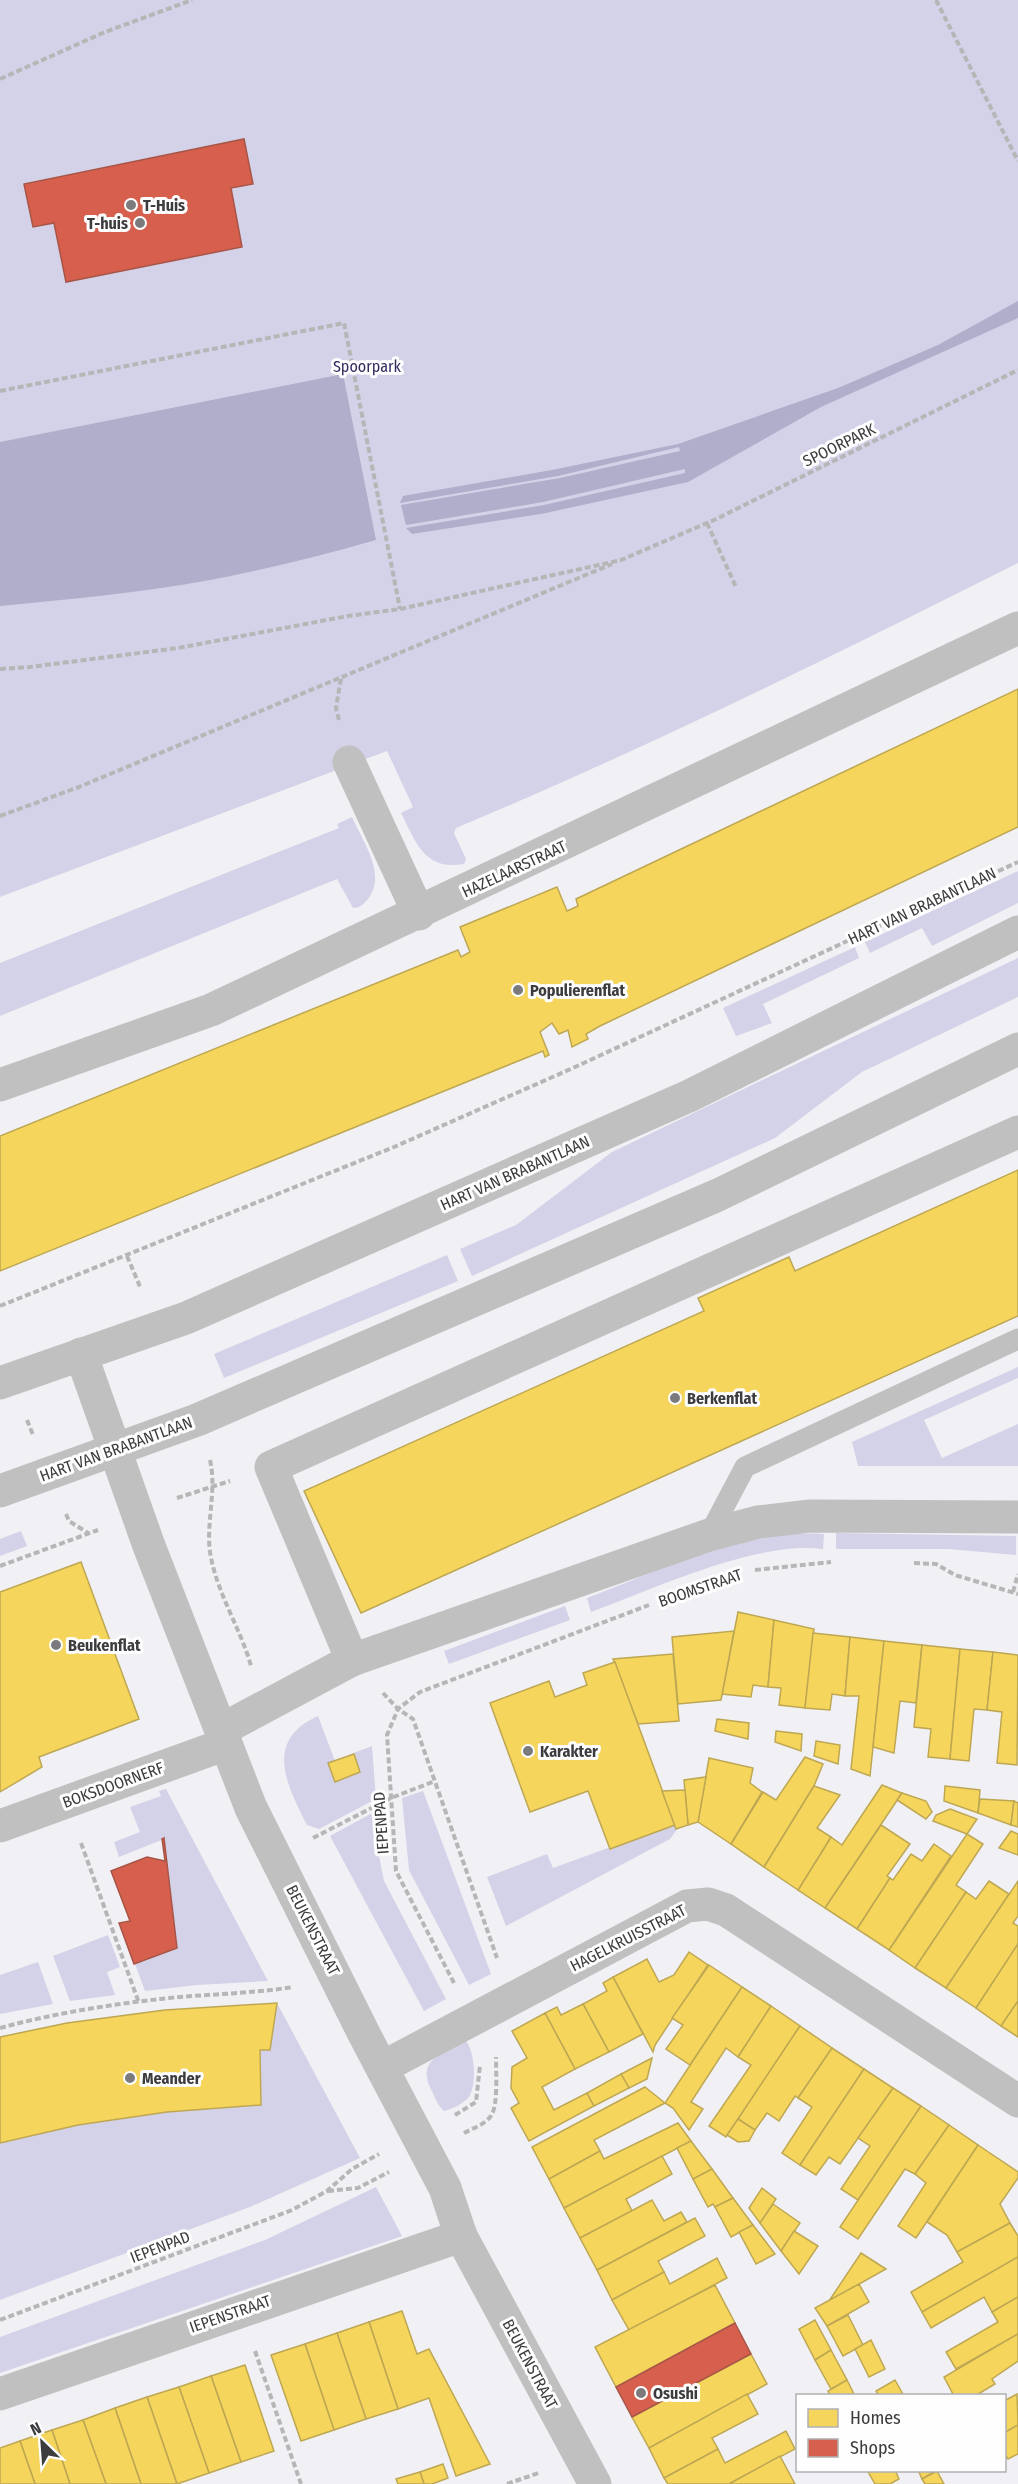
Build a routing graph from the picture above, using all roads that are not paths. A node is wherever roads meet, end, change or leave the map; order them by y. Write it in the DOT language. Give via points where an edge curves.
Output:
graph roads {
  1 [pos="1018,628"];
  2 [pos="349,762"];
  3 [pos="419,914"];
  4 [pos="1018,932"];
  5 [pos="1018,1049"];
  6 [pos="0,1085"];
  7 [pos="1018,1132"];
  8 [pos="1018,1339"];
  9 [pos="81,1354"];
  10 [pos="0,1383"];
  11 [pos="114,1450"];
  12 [pos="0,1491"];
  13 [pos="1018,1517"];
  14 [pos="709,1535"];
  15 [pos="352,1660"];
  16 [pos="224,1737"];
  17 [pos="0,1826"];
  18 [pos="383,2067"];
  19 [pos="1018,2101"];
  20 [pos="461,2236"];
  21 [pos="0,2394"];
  22 [pos="595,2484"];
  1 -- 3 [label="street, HAZELAARSTRAAT"];
  2 -- 3 [label="street"];
  3 -- 6 [label="street, HAZELAARSTRAAT" via="212,1010"];
  4 -- 9 [label="street, HART VAN BRABANTLAAN" via="689,1096 186,1318"];
  5 -- 11 [label="street, HART VAN BRABANTLAAN" via="718,1195 197,1420"];
  7 -- 15 [label="street" via="271,1467"];
  8 -- 14 [label="lane" via="745,1467"];
  9 -- 10 [label="street, HART VAN BRABANTLAAN"];
  9 -- 11 [label="street, BEUKENSTRAAT"];
  11 -- 12 [label="street, HART VAN BRABANTLAAN"];
  11 -- 16 [label="street, BEUKENSTRAAT"];
  13 -- 14 [label="street" via="810,1516 758,1522"];
  14 -- 15 [label="street"];
  15 -- 16 [label="street"];
  16 -- 17 [label="street, BOKSDOORNERF"];
  16 -- 18 [label="street, BEUKENSTRAAT" via="250,1808"];
  18 -- 19 [label="street, HAGELKRUISSTRAAT" via="687,1906 708,1904 726,1910"];
  18 -- 20 [label="street, BEUKENSTRAAT" via="446,2188"];
  20 -- 21 [label="street, IEPENSTRAAT"];
  20 -- 22 [label="street, BEUKENSTRAAT"];
}
